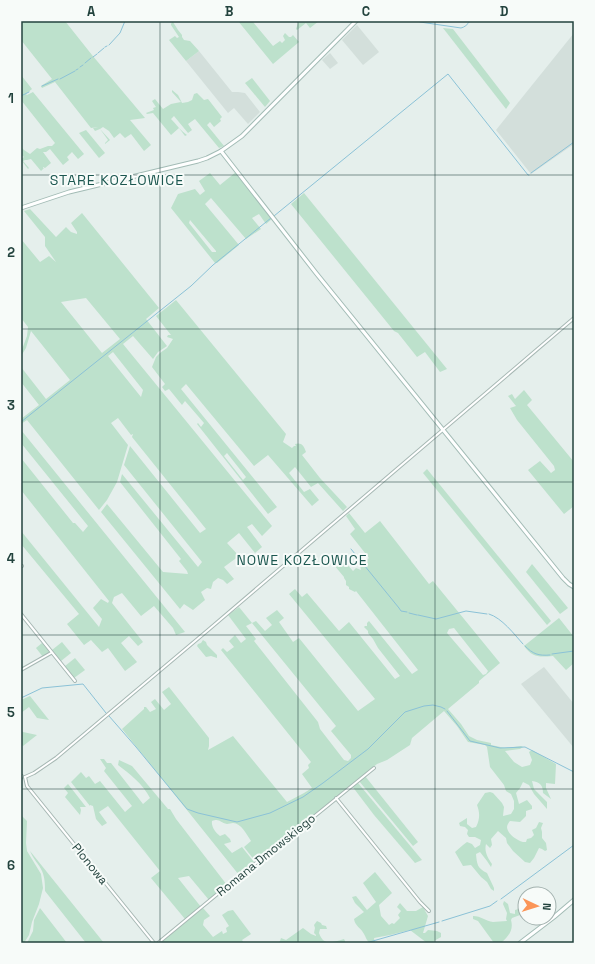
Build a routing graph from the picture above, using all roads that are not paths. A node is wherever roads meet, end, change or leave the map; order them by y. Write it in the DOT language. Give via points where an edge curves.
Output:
graph roads {
  1 [pos="356,21"];
  2 [pos="221,151"];
  3 [pos="21,208"];
  4 [pos="574,318"];
  5 [pos="443,430"];
  6 [pos="574,587"];
  7 [pos="21,614"];
  8 [pos="52,653"];
  9 [pos="21,670"];
  10 [pos="75,681"];
  11 [pos="374,768"];
  12 [pos="22,776"];
  13 [pos="336,798"];
  14 [pos="574,900"];
  15 [pos="429,911"];
  16 [pos="154,943"];
  17 [pos="158,943"];
  18 [pos="520,943"];
  1 -- 2 [label="street" via="242,136"];
  2 -- 3 [label="street" via="198,161 69,192"];
  2 -- 5 [label="street"];
  4 -- 5 [label="street"];
  5 -- 6 [label="street" via="563,578"];
  5 -- 12 [label="street" via="56,758 36,772"];
  7 -- 8 [label="street"];
  8 -- 9 [label="street"];
  8 -- 10 [label="street"];
  11 -- 13 [label="street, Romana Dmowskiego"];
  12 -- 16 [label="street, Plonowa" via="27,786"];
  13 -- 15 [label="street"];
  13 -- 17 [label="street, Romana Dmowskiego"];
  14 -- 18 [label="street"];
}
